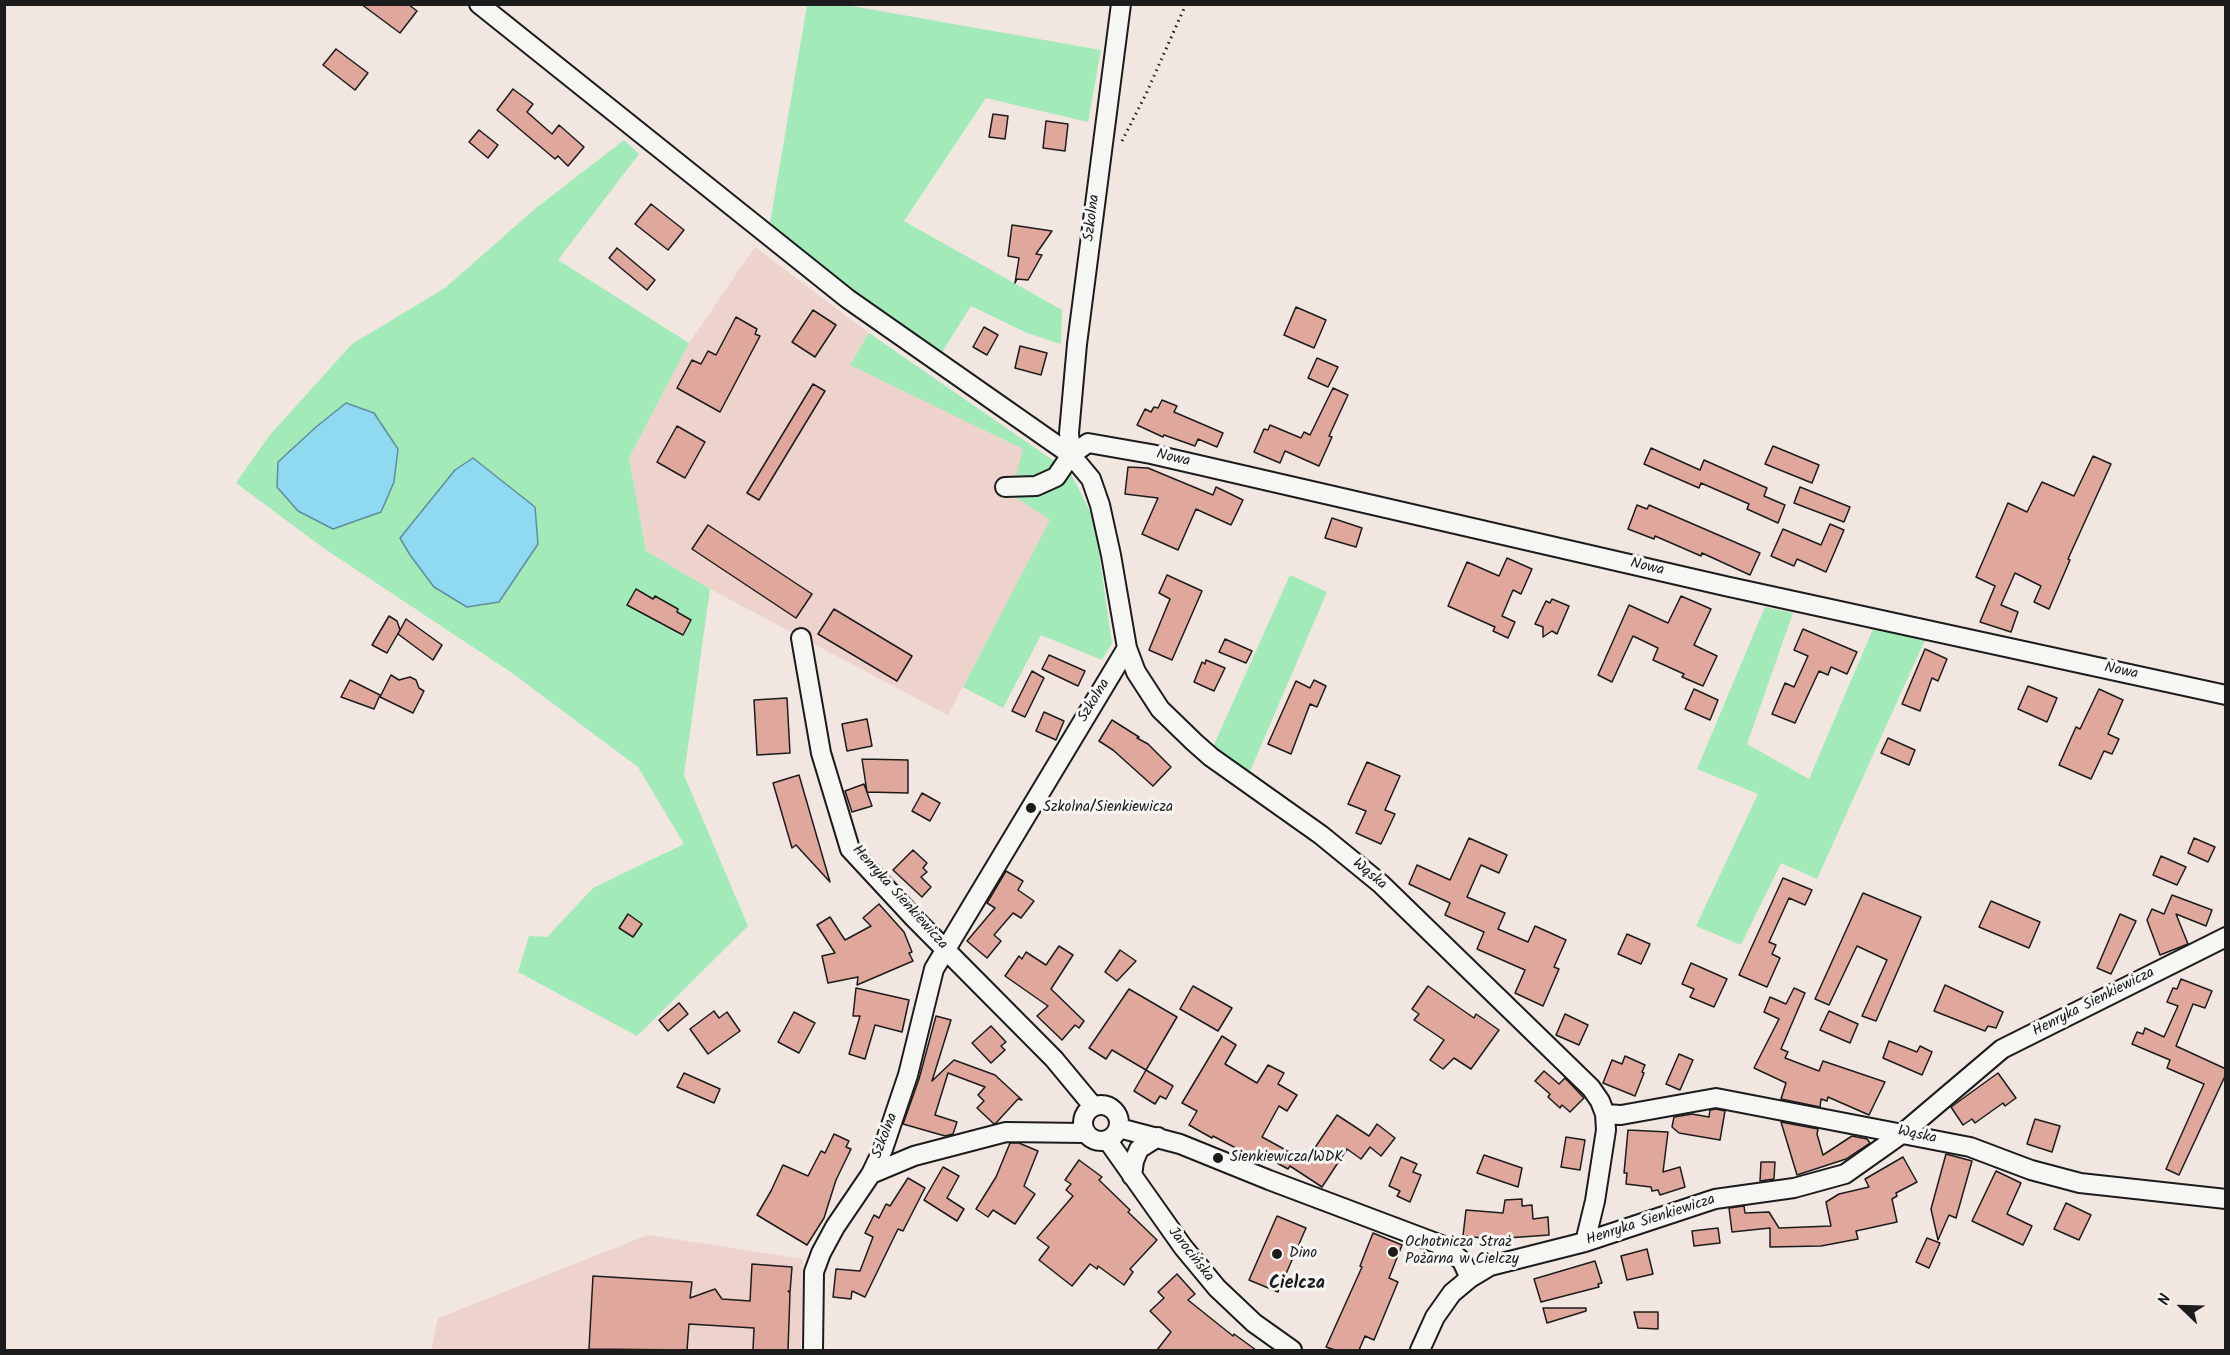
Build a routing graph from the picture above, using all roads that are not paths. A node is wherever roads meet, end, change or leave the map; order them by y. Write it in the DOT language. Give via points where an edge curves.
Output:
graph roads {
  1 [pos="479,4"];
  2 [pos="1121,4"];
  3 [pos="1071,455"];
  4 [pos="1005,487"];
  5 [pos="801,638"];
  6 [pos="1127,648"];
  7 [pos="2226,695"];
  8 [pos="2226,937"];
  9 [pos="946,950"];
  10 [pos="1093,1106"];
  11 [pos="1605,1114"];
  12 [pos="1084,1133"];
  13 [pos="1903,1133"];
  14 [pos="1113,1134"];
  15 [pos="1158,1137"];
  16 [pos="871,1174"];
  17 [pos="1132,1176"];
  18 [pos="2226,1199"];
  19 [pos="1585,1242"];
  20 [pos="1470,1278"];
  21 [pos="813,1350"];
  22 [pos="1292,1350"];
  23 [pos="1420,1350"];
  1 -- 3 [label="street" via="848,299"];
  2 -- 3 [label="street, Szkolna" via="1070,422"];
  3 -- 4 [label="street" via="1056,477 1036,486"];
  3 -- 6 [label="street" via="1091,479 1100,505"];
  3 -- 7 [label="street, Nowa" via="1088,443 1150,454 1713,584"];
  5 -- 9 [label="street, Henryka Sienkiewicza" via="821,753 850,849"];
  6 -- 9 [label="street, Szkolna"];
  6 -- 11 [label="street, Wąska" via="1148,692 1176,725 1211,757 1321,835 1381,884 1586,1084"];
  8 -- 13 [label="street, Henryka Sienkiewicza" via="2002,1049"];
  9 -- 10 [label="street, Henryka Sienkiewicza" via="1054,1059"];
  9 -- 16 [label="street, Szkolna" via="934,969 908,1074"];
  10 -- 12 [label="street" via="1084,1115"];
  10 -- 14 [label="street" via="1109,1107 1115,1112 1119,1119"];
  11 -- 13 [label="street, Wąska" via="1621,1115 1716,1098"];
  11 -- 19 [label="street" via="1602,1163"];
  12 -- 14 [label="street" via="1099,1142"];
  12 -- 16 [label="street" via="1006,1132 914,1156"];
  13 -- 18 [label="street, Wąska" via="1970,1148 2080,1183"];
  13 -- 19 [label="street, Henryka Sienkiewicza" via="1845,1174 1794,1188 1715,1199"];
  14 -- 15 [label="street"];
  14 -- 17 [label="street, Jarocińska"];
  15 -- 17 [label="street" via="1139,1149"];
  15 -- 20 [label="street" via="1444,1246 1462,1261"];
  16 -- 21 [label="street, Szkolna" via="835,1227 814,1272"];
  17 -- 22 [label="street, Jarocińska" via="1216,1288 1254,1323"];
  19 -- 20 [label="street, Henryka Sienkiewicza" via="1490,1266"];
  20 -- 23 [label="street" via="1452,1293 1435,1317"];
}
